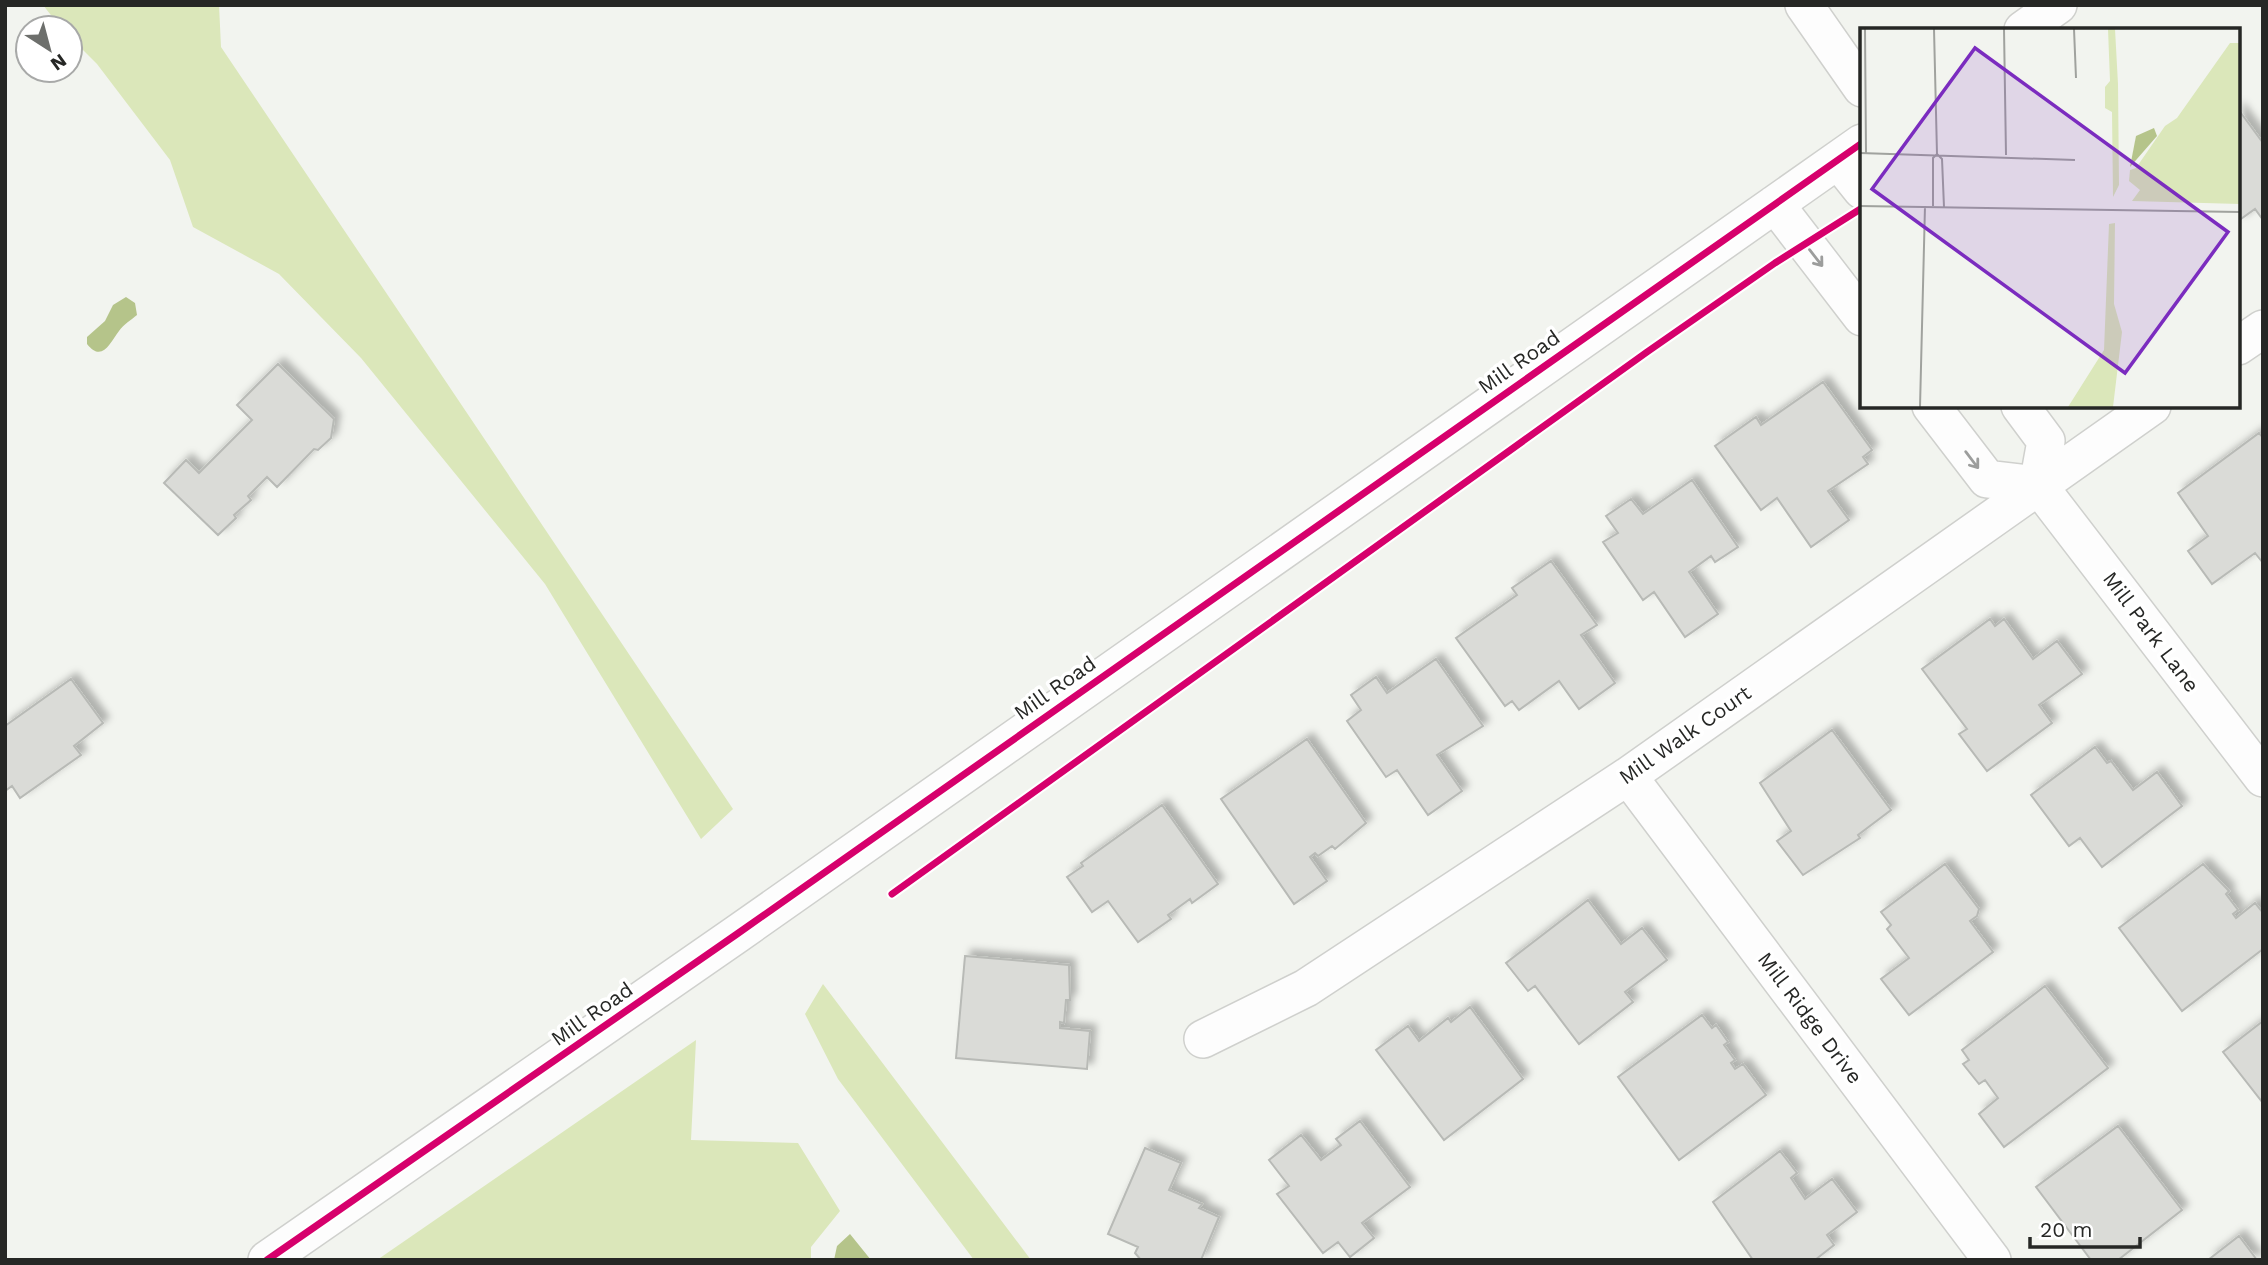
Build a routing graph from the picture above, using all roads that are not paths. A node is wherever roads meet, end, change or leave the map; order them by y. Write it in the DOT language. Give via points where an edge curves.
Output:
graph roads {
  1 [pos="1804,5"];
  2 [pos="2058,5"];
  3 [pos="2026,28"];
  4 [pos="1860,85"];
  5 [pos="1850,151"];
  6 [pos="1860,184"];
  7 [pos="1775,204"];
  8 [pos="1860,314"];
  9 [pos="2263,329"];
  10 [pos="2240,345"];
  11 [pos="1933,408"];
  12 [pos="2021,408"];
  13 [pos="2149,408"];
  14 [pos="2038,485"];
  15 [pos="1628,776"];
  16 [pos="2263,778"];
  17 [pos="1203,1039"];
  18 [pos="267,1260"];
  19 [pos="1992,1260"];
  1 -- 4 [label="street"];
  2 -- 3 [label="street"];
  5 -- 6 [label="street"];
  5 -- 7 [label="street, Mill Road"];
  7 -- 8 [label="street, one-way"];
  7 -- 18 [label="street, Mill Road"];
  9 -- 10 [label="street"];
  11 -- 14 [label="street, one-way" via="1987,479"];
  12 -- 14 [label="street" via="2046,441"];
  13 -- 14 [label="street, Mill Walk Court"];
  14 -- 15 [label="street, Mill Walk Court"];
  14 -- 16 [label="street, Mill Park Lane"];
  15 -- 17 [label="street, Mill Walk Court" via="1306,988"];
  15 -- 19 [label="street, Mill Ridge Drive"];
}
